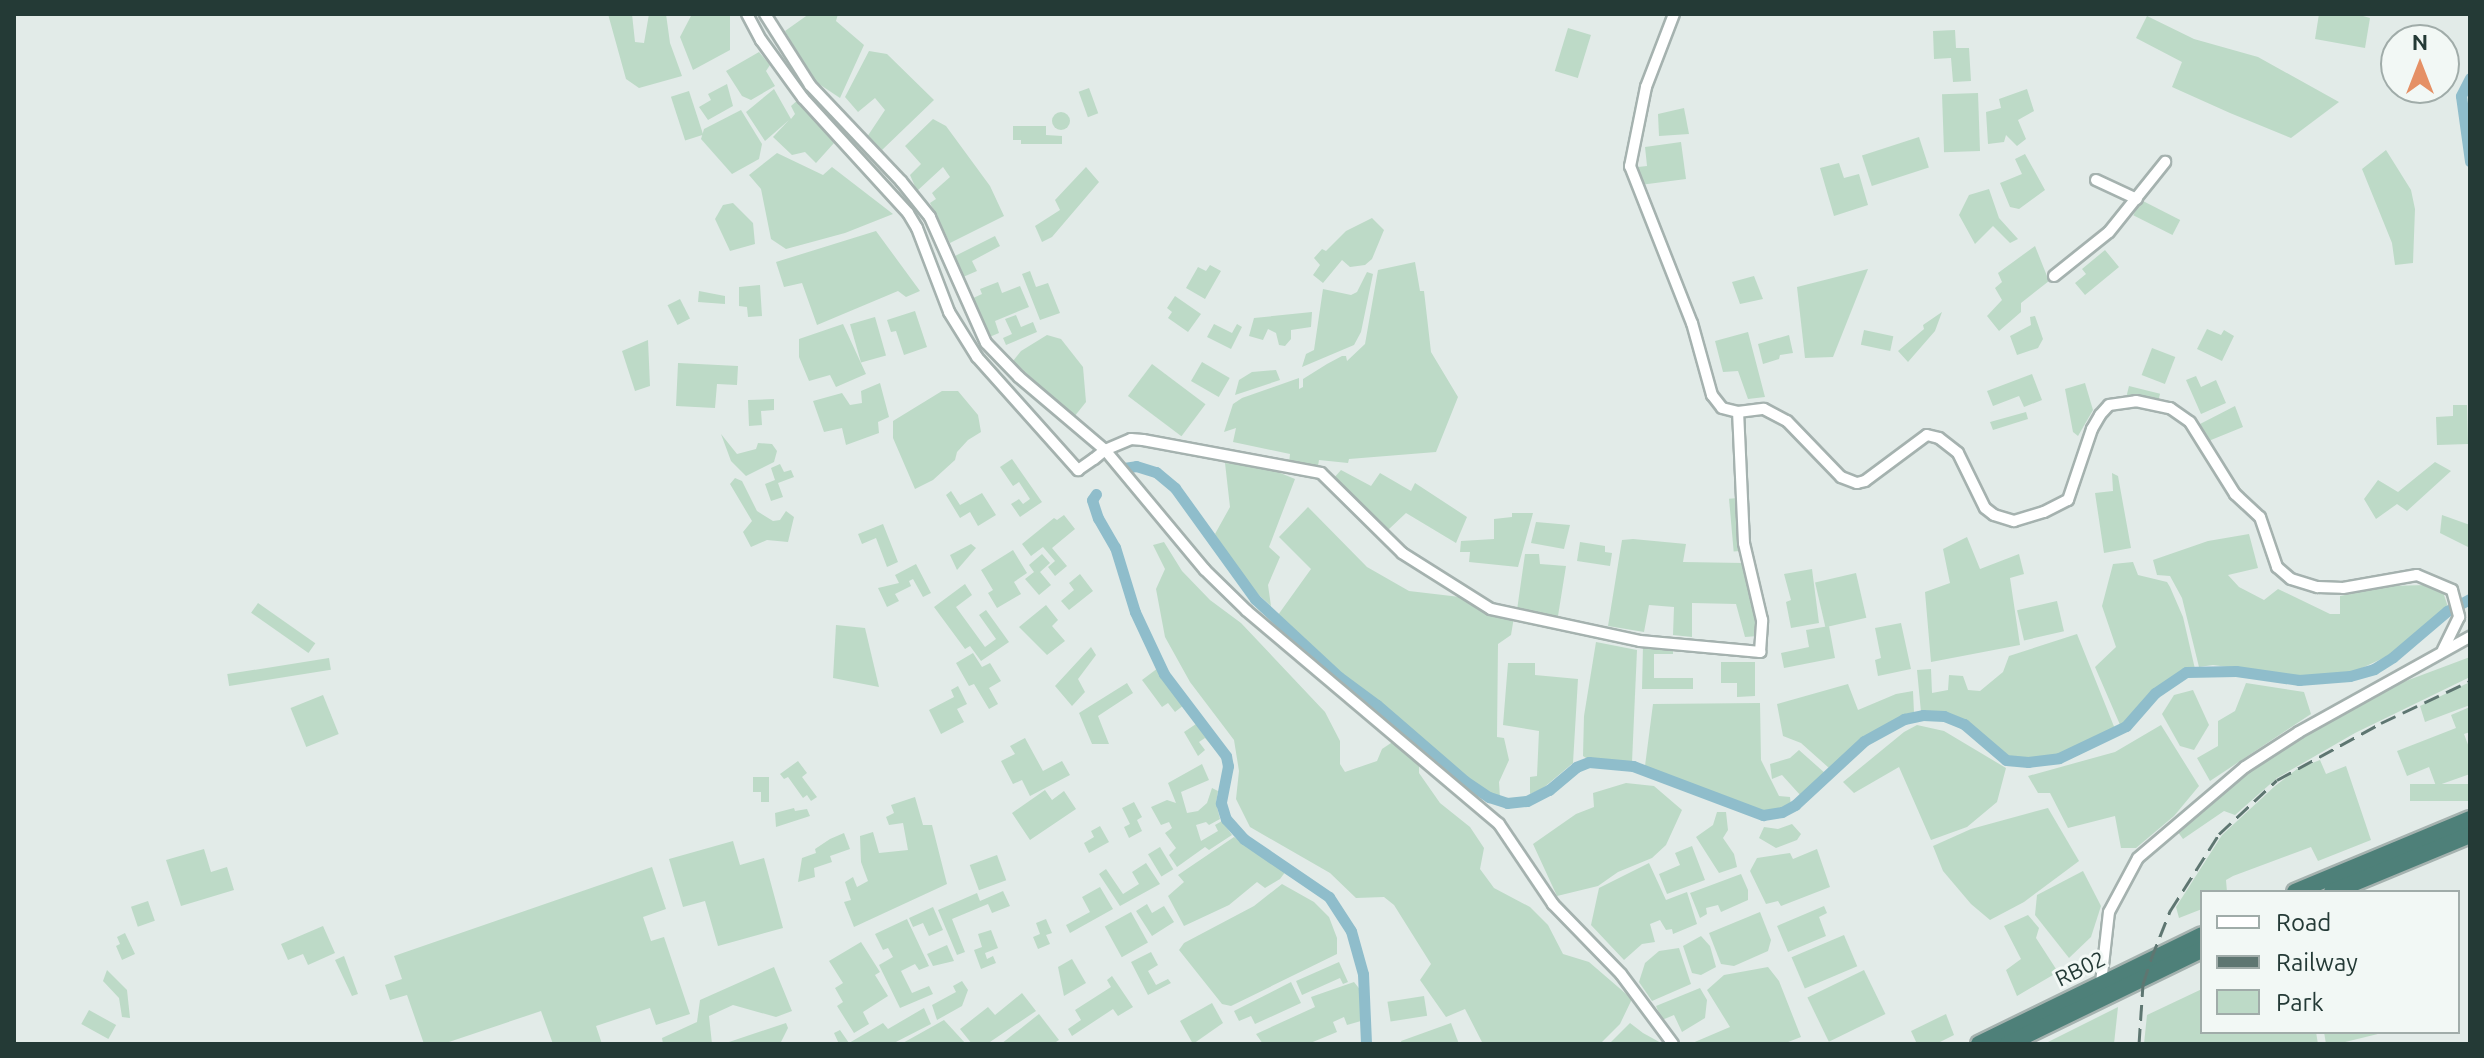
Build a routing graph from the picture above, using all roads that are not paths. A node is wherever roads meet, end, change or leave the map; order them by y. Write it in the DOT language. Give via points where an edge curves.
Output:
graph roads {
  1 [pos="747,14"];
  2 [pos="765,14"];
  3 [pos="1674,14"];
  4 [pos="2165,162"];
  5 [pos="2096,180"];
  6 [pos="2137,199"];
  7 [pos="915,208"];
  8 [pos="2054,276"];
  9 [pos="1738,412"];
  10 [pos="1105,450"];
  11 [pos="2470,637"];
  12 [pos="2443,650"];
  13 [pos="2470,819"];
  14 [pos="2470,835"];
  15 [pos="2300,890"];
  16 [pos="2337,890"];
  17 [pos="2200,936"];
  18 [pos="2200,951"];
  19 [pos="2101,983"];
  20 [pos="1673,1044"];
  21 [pos="1979,1044"];
  22 [pos="2008,1044"];
  1 -- 7 [label="street" via="803,98"];
  2 -- 7 [label="street" via="810,85"];
  3 -- 9 [label="street" via="1646,87 1630,166 1692,323 1712,395 1722,408"];
  4 -- 6 [label="street"];
  5 -- 6 [label="street"];
  6 -- 8 [label="street" via="2109,232"];
  7 -- 10 [label="street" via="943,243 986,343"];
  7 -- 10 [label="street" via="949,312 977,357 1078,470"];
  9 -- 10 [label="street" via="1744,543 1762,620 1760,652 1640,641 1491,609 1402,553 1321,473 1143,440 1131,439"];
  9 -- 12 [label="street" via="1764,409 1787,421 1841,477 1857,483 1927,435 1939,438 1958,453 1985,508 2014,521 2068,500 2092,429 2109,405 2136,401 2170,408 2190,422 2235,494 2260,517 2277,567 2291,579 2343,588 2417,575 2452,590 2459,612"];
  10 -- 20 [label="street" via="1205,570 1247,611 1499,824 1553,904 1621,974"];
  11 -- 12 [label="street"];
  12 -- 19 [label="street" via="2245,767 2138,858 2109,912"];
  13 -- 15 [label="highway"];
  14 -- 16 [label="highway"];
  17 -- 19 [label="highway, RB02"];
  18 -- 22 [label="highway, RB02"];
  19 -- 21 [label="highway, RB02"];
}
